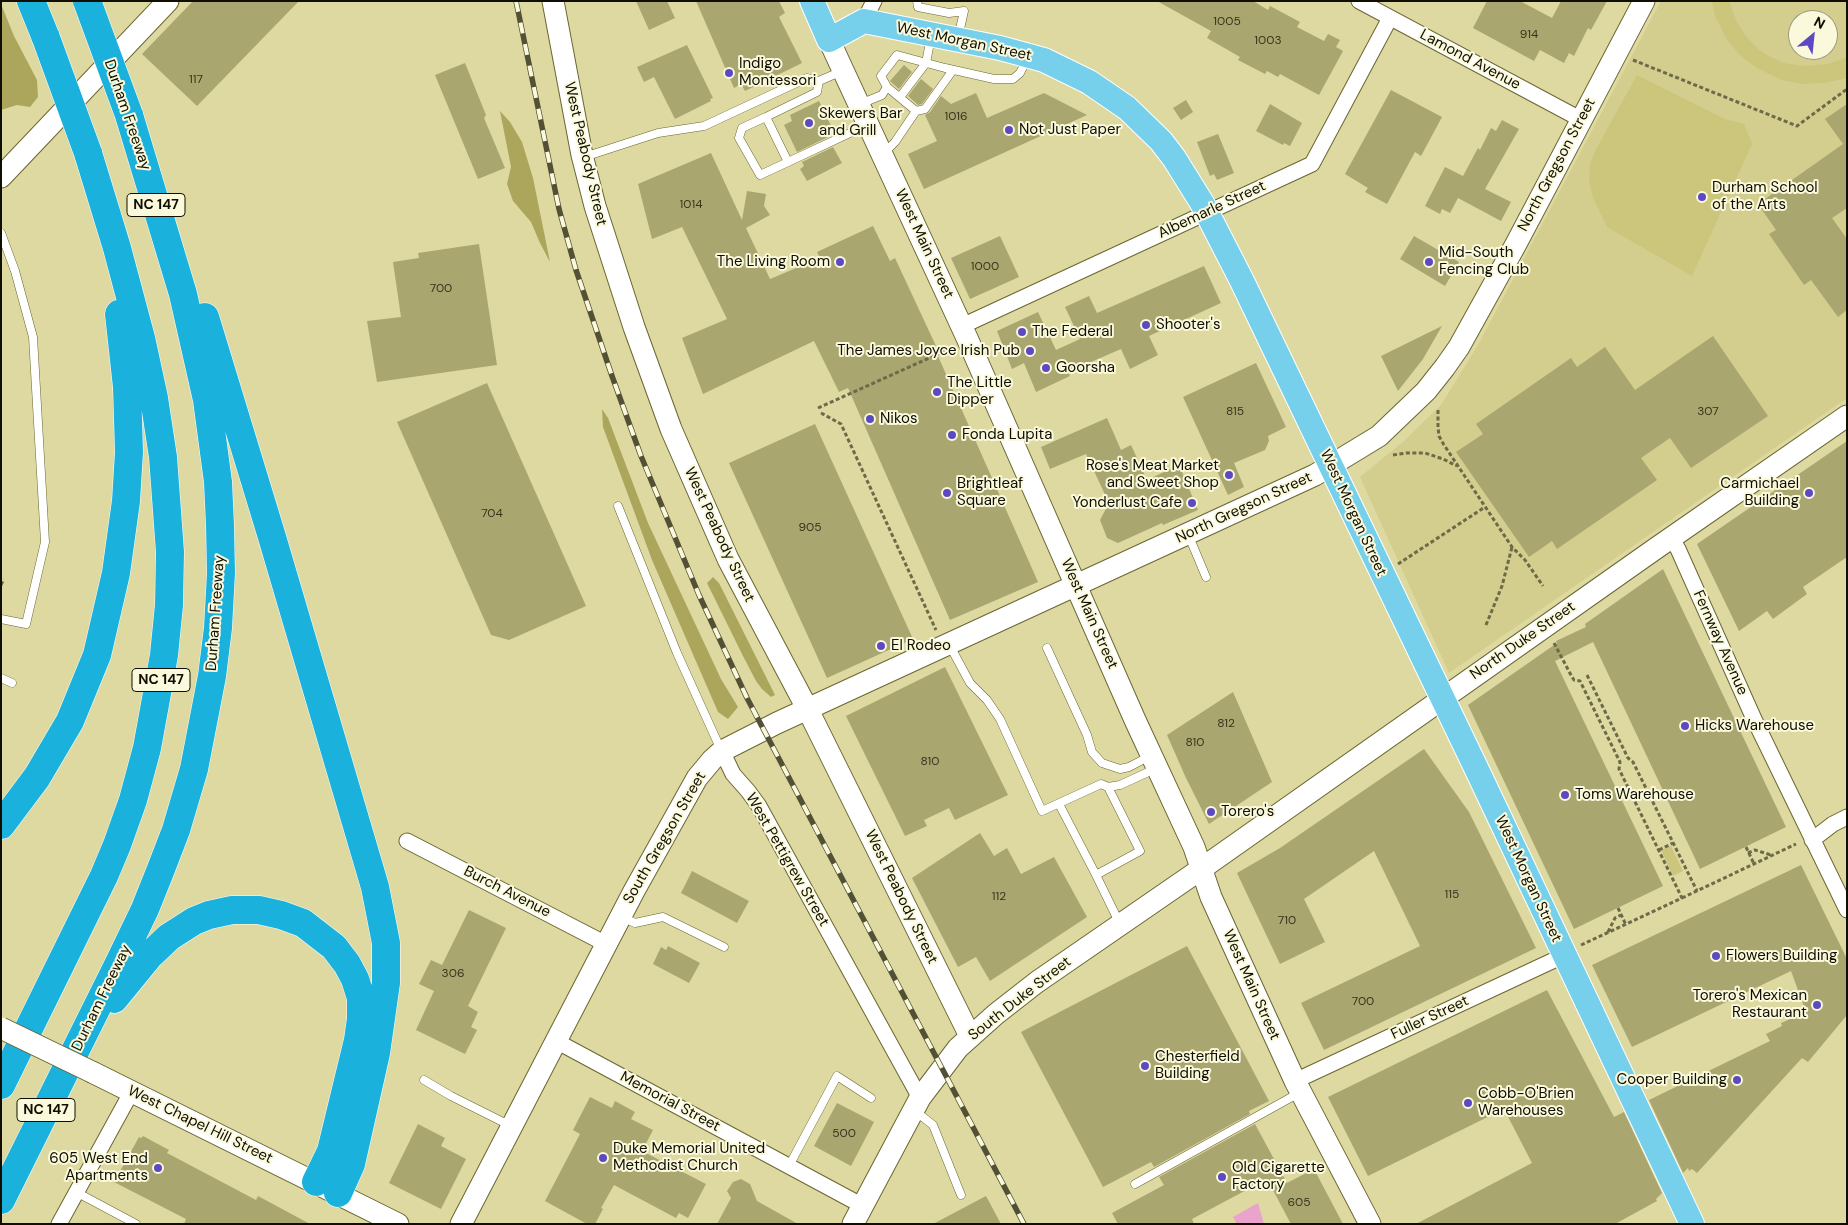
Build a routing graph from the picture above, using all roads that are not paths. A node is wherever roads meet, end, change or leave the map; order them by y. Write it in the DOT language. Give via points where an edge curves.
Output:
graph roads {
  1 [pos="31,1"];
  2 [pos="86,1"];
  3 [pos="168,1"];
  4 [pos="553,1"];
  5 [pos="812,1"];
  6 [pos="917,1"];
  7 [pos="1359,1"];
  8 [pos="1644,1"];
  9 [pos="869,11"];
  10 [pos="1390,18"];
  11 [pos="931,35"];
  12 [pos="829,40"];
  13 [pos="958,40"];
  14 [pos="1030,56"];
  15 [pos="926,63"];
  16 [pos="844,70"];
  17 [pos="952,70"];
  18 [pos="819,82"];
  19 [pos="887,87"];
  20 [pos="900,97"];
  21 [pos="860,105"];
  22 [pos="916,111"];
  23 [pos="766,117"];
  24 [pos="1582,120"];
  25 [pos="869,124"];
  26 [pos="882,154"];
  27 [pos="583,158"];
  28 [pos="788,162"];
  29 [pos="1,177"];
  30 [pos="1208,213"];
  31 [pos="1,232"];
  32 [pos="117,248"];
  33 [pos="183,294"];
  34 [pos="962,326"];
  35 [pos="1847,416"];
  36 [pos="1331,467"];
  37 [pos="618,506"];
  38 [pos="1188,534"];
  39 [pos="1671,538"];
  40 [pos="1206,577"];
  41 [pos="1076,586"];
  42 [pos="1,619"];
  43 [pos="943,639"];
  44 [pos="1047,648"];
  45 [pos="1,678"];
  46 [pos="12,683"];
  47 [pos="1442,698"];
  48 [pos="808,710"];
  49 [pos="722,751"];
  50 [pos="1154,762"];
  51 [pos="1108,788"];
  52 [pos="1058,804"];
  53 [pos="1847,817"];
  54 [pos="1,825"];
  55 [pos="1812,840"];
  56 [pos="407,841"];
  57 [pos="1202,869"];
  58 [pos="1096,875"];
  59 [pos="1847,910"];
  60 [pos="621,916"];
  61 [pos="1121,925"];
  62 [pos="606,944"];
  63 [pos="724,947"];
  64 [pos="1571,951"];
  65 [pos="91,1020"];
  66 [pos="1,1028"];
  67 [pos="970,1036"];
  68 [pos="556,1040"];
  69 [pos="424,1080"];
  70 [pos="1,1085"];
  71 [pos="1298,1086"];
  72 [pos="132,1091"];
  73 [pos="871,1098"];
  74 [pos="916,1104"];
  75 [pos="511,1126"];
  76 [pos="789,1166"];
  77 [pos="1135,1184"];
  78 [pos="327,1188"];
  79 [pos="76,1192"];
  80 [pos="961,1194"];
  81 [pos="1,1200"];
  82 [pos="858,1215"];
  83 [pos="1688,1221"];
  84 [pos="59,1224"];
  85 [pos="136,1224"];
  86 [pos="398,1224"];
  87 [pos="461,1224"];
  88 [pos="1370,1224"];
  1 -- 32 [label="highway, NC 147, bridge" via="88,153"];
  2 -- 33 [label="highway, Durham Freeway / NC 147, bridge" via="129,115"];
  3 -- 29 [label="main road"];
  4 -- 27 [label="main road, West Peabody Street"];
  5 -- 12 [label="main road, West Main Street"];
  6 -- 13 [label="lane" via="918,7 949,13 964,11"];
  7 -- 10 [label="street, Lamond Avenue"];
  8 -- 24 [label="main road, North Gregson Street"];
  9 -- 11 [label="main road, West Morgan Street"];
  9 -- 12 [label="main road, West Morgan Street"];
  10 -- 24 [label="street, Lamond Avenue"];
  10 -- 30 [label="street, Albemarle Street" via="1312,164"];
  11 -- 13 [label="main road, West Morgan Street"];
  11 -- 15 [label="lane"];
  12 -- 16 [label="main road, West Main Street"];
  13 -- 14 [label="main road, West Morgan Street"];
  14 -- 17 [label="lane" via="1013,79 994,79"];
  14 -- 30 [label="main road, West Morgan Street" via="1090,82 1127,108 1161,141"];
  15 -- 17 [label="lane"];
  15 -- 19 [label="lane" via="897,55 880,76"];
  15 -- 20 [label="lane"];
  16 -- 18 [label="lane"];
  16 -- 21 [label="main road, West Main Street"];
  17 -- 22 [label="lane" via="925,109"];
  18 -- 23 [label="lane" via="817,92"];
  18 -- 27 [label="lane" via="807,78 704,126 658,133"];
  19 -- 20 [label="lane"];
  19 -- 21 [label="lane" via="882,95"];
  20 -- 22 [label="lane"];
  21 -- 25 [label="main road, West Main Street"];
  22 -- 26 [label="lane"];
  23 -- 28 [label="lane"];
  23 -- 28 [label="lane" via="742,128 739,138 760,175"];
  24 -- 36 [label="main road, North Gregson Street" via="1476,318 1445,367 1426,391 1380,436"];
  25 -- 26 [label="main road, West Main Street"];
  25 -- 28 [label="lane"];
  26 -- 34 [label="main road, West Main Street"];
  27 -- 48 [label="main road, West Peabody Street" via="610,254 671,429 728,559"];
  30 -- 34 [label="street, Albemarle Street"];
  30 -- 36 [label="main road, West Morgan Street"];
  31 -- 42 [label="lane" via="31,330 45,542 26,624"];
  32 -- 54 [label="highway" via="116,298 123,337 129,452 116,573 97,655 74,712 42,769"];
  32 -- 70 [label="highway, NC 147" via="141,338 163,457 170,552 164,655 147,748 117,845"];
  33 -- 65 [label="highway, Durham Freeway / NC 147" via="207,400 218,482 221,573 212,676 194,769 176,830 145,909"];
  33 -- 78 [label="highway" via="205,317 217,354 376,886 386,944 386,982 376,1053 351,1164"];
  34 -- 41 [label="main road, West Main Street"];
  35 -- 39 [label="main road, North Duke Street"];
  36 -- 38 [label="main road, North Gregson Street"];
  36 -- 47 [label="main road, West Morgan Street"];
  37 -- 49 [label="lane, West Pettigrew Street" via="677,653"];
  38 -- 40 [label="lane"];
  38 -- 41 [label="main road, North Gregson Street"];
  39 -- 47 [label="main road, North Duke Street"];
  39 -- 55 [label="street, Fernway Avenue"];
  41 -- 43 [label="main road, South Gregson Street"];
  41 -- 50 [label="main road, West Main Street"];
  43 -- 48 [label="main road, South Gregson Street"];
  43 -- 52 [label="lane" via="970,683 1000,719 1042,811"];
  44 -- 50 [label="lane" via="1092,752 1102,763 1120,769"];
  45 -- 46 [label="lane"];
  47 -- 57 [label="main road, North Duke Street"];
  47 -- 64 [label="main road, West Morgan Street"];
  48 -- 49 [label="main road, South Gregson Street"];
  48 -- 67 [label="main road, West Peabody Street"];
  49 -- 60 [label="main road, South Gregson Street" via="697,778"];
  49 -- 74 [label="street, West Pettigrew Street" via="733,774 759,806"];
  50 -- 51 [label="lane" via="1120,785"];
  50 -- 57 [label="main road, West Main Street"];
  51 -- 52 [label="lane" via="1101,784"];
  51 -- 58 [label="lane" via="1140,851"];
  52 -- 58 [label="lane"];
  53 -- 55 [label="street"];
  55 -- 59 [label="street, Fernway Avenue"];
  56 -- 62 [label="street, Burch Avenue"];
  57 -- 61 [label="main road, South Duke Street"];
  57 -- 71 [label="main road, West Main Street" via="1211,897"];
  58 -- 61 [label="lane"];
  60 -- 62 [label="main road, South Gregson Street"];
  60 -- 63 [label="lane" via="636,923 663,917"];
  61 -- 67 [label="main road, South Duke Street" via="1037,982"];
  62 -- 68 [label="main road, South Gregson Street"];
  64 -- 71 [label="street, Fuller Street"];
  64 -- 83 [label="main road, West Morgan Street"];
  65 -- 78 [label="highway" via="117,997 137,970 169,938 194,921 232,910 258,910 303,923 334,947 355,979 361,998 358,1040 332,1151"];
  65 -- 81 [label="highway, Durham Freeway / NC 147"];
  66 -- 72 [label="main road, West Chapel Hill Street, bridge"];
  67 -- 74 [label="main road, South Duke Street" via="942,1067"];
  68 -- 75 [label="main road, South Gregson Street"];
  68 -- 76 [label="street, Memorial Street"];
  69 -- 75 [label="lane"];
  71 -- 77 [label="lane"];
  71 -- 88 [label="main road, West Main Street"];
  72 -- 78 [label="main road, West Chapel Hill Street"];
  72 -- 79 [label="street"];
  73 -- 76 [label="lane" via="837,1076"];
  74 -- 80 [label="lane" via="932,1125"];
  74 -- 82 [label="main road, South Duke Street"];
  75 -- 87 [label="main road, South Gregson Street"];
  76 -- 82 [label="street, Memorial Street"];
  78 -- 86 [label="main road, West Chapel Hill Street"];
  79 -- 84 [label="street"];
  79 -- 85 [label="lane"];
}
